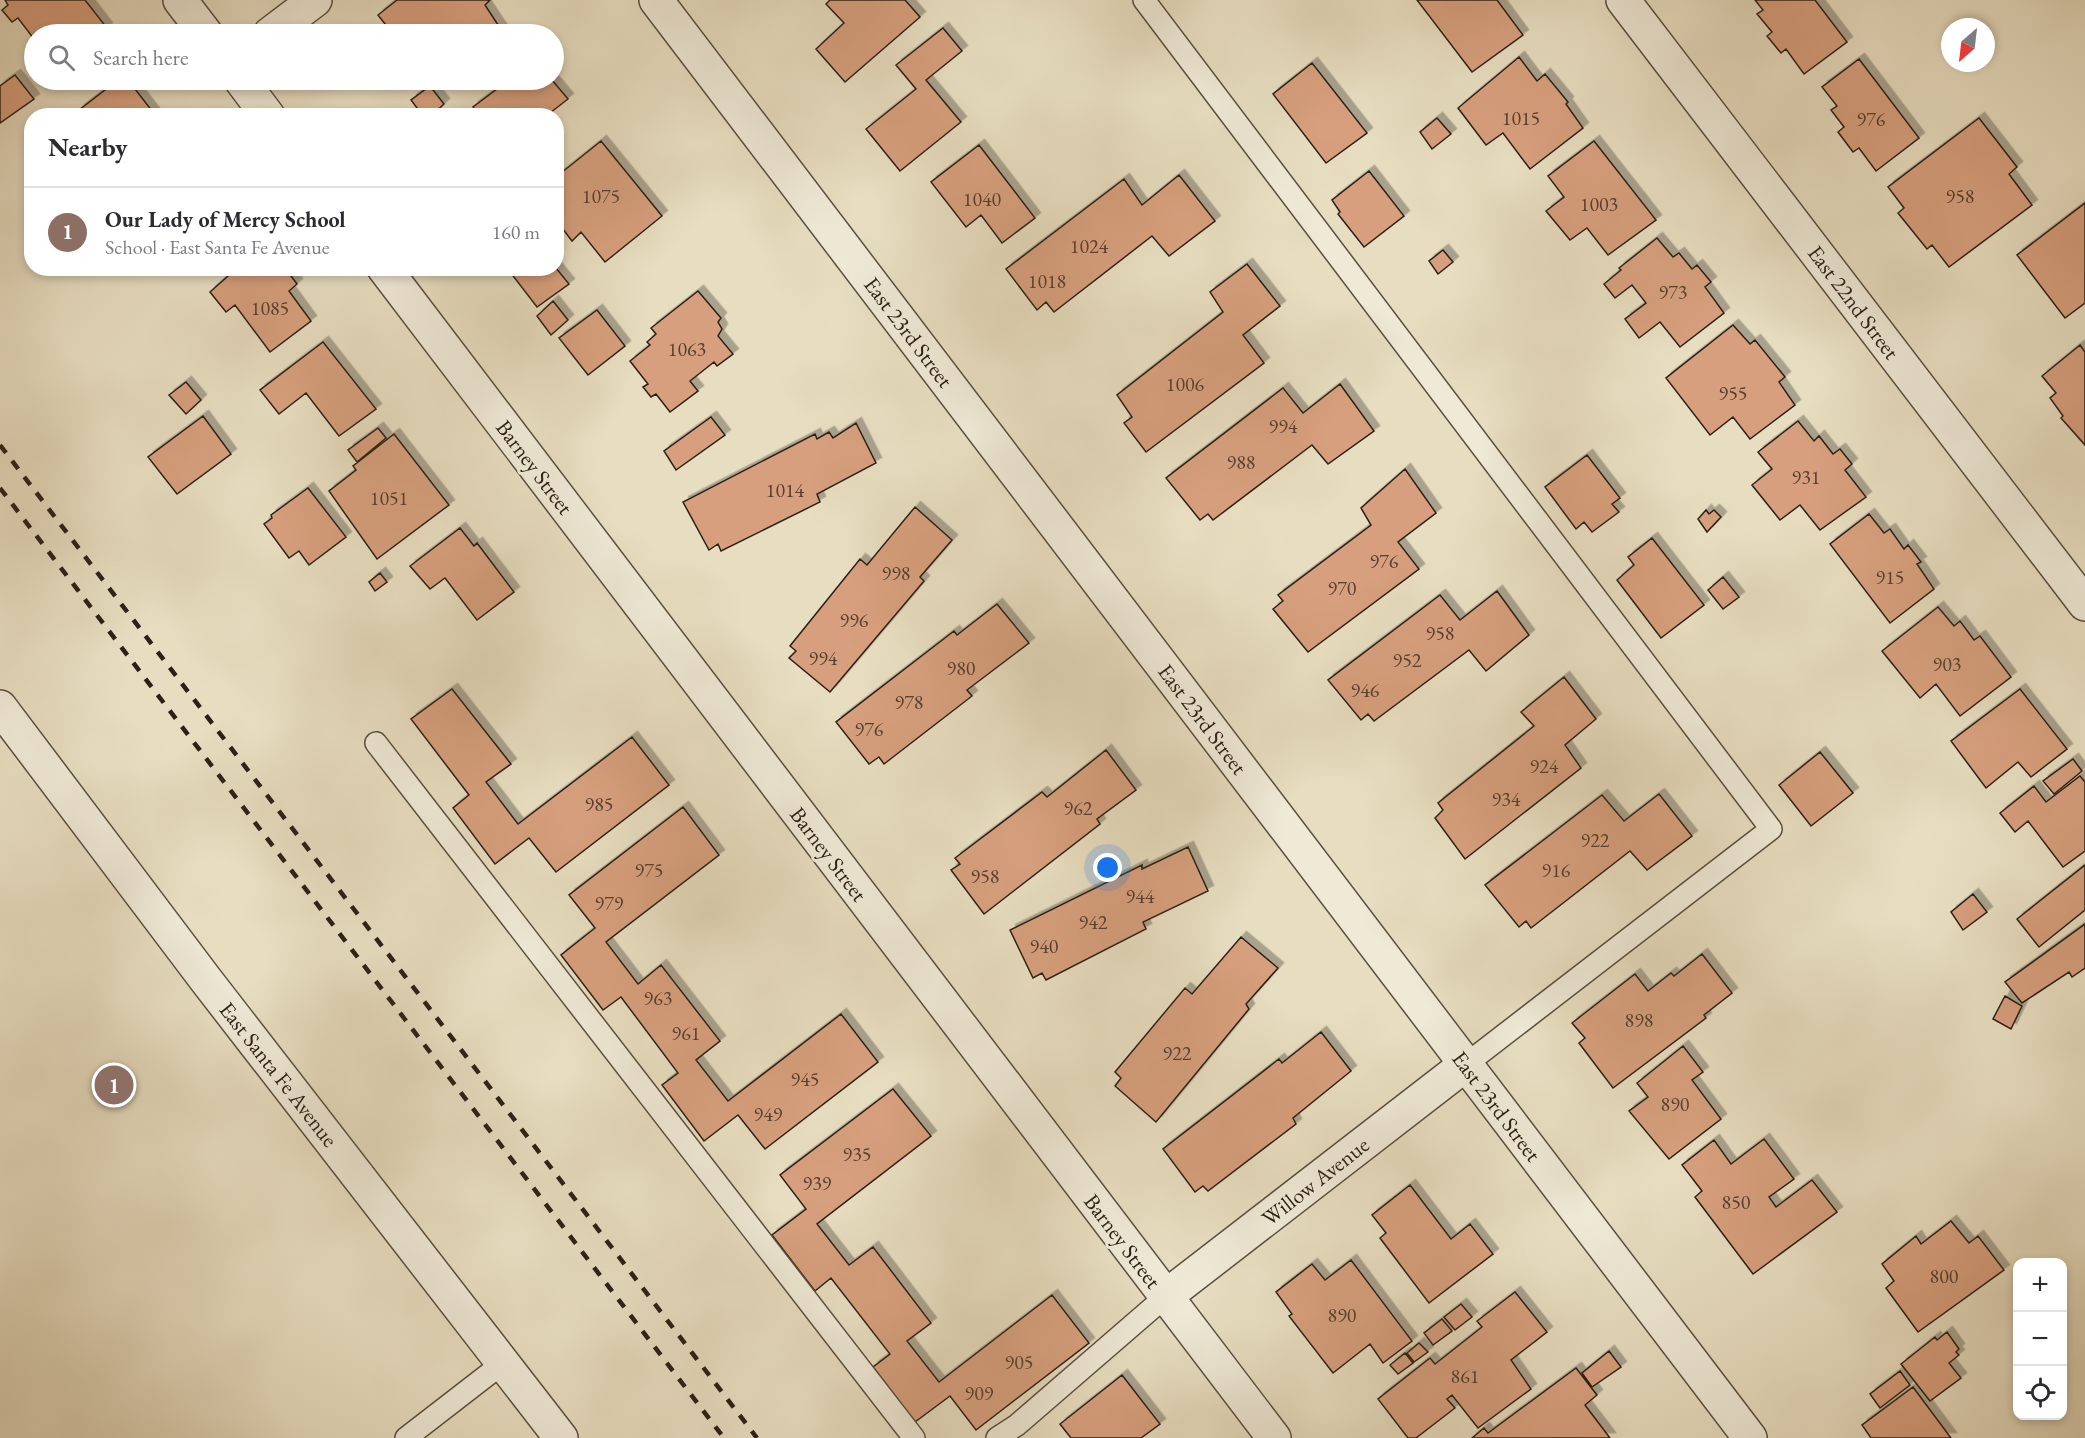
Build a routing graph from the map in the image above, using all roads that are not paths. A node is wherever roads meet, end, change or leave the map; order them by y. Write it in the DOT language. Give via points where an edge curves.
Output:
graph roads {
  1 [pos="180,0"];
  2 [pos="315,0"];
  3 [pos="656,0"];
  4 [pos="1144,0"];
  5 [pos="1623,0"];
  6 [pos="198,24"];
  7 [pos="283,24"];
  8 [pos="248,90"];
  9 [pos="262,108"];
  10 [pos="390,276"];
  11 [pos="2085,604"];
  12 [pos="0,707"];
  13 [pos="376,743"];
  14 [pos="1465,1065"];
  15 [pos="1165,1297"];
  16 [pos="503,1363"];
  17 [pos="406,1438"];
  18 [pos="561,1438"];
  19 [pos="914,1438"];
  20 [pos="997,1438"];
  21 [pos="1274,1438"];
  22 [pos="1750,1438"];
  1 -- 6 [label="street"];
  2 -- 7 [label="street"];
  3 -- 14 [label="street, East 23rd Street"];
  4 -- 14 [label="lane" via="1771,829"];
  5 -- 11 [label="street, East 22nd Street"];
  8 -- 9 [label="street"];
  10 -- 15 [label="street, Barney Street"];
  12 -- 16 [label="street, East Santa Fe Avenue"];
  13 -- 19 [label="lane"];
  14 -- 15 [label="street, Willow Avenue"];
  14 -- 22 [label="street, East 23rd Street"];
  15 -- 20 [label="lane"];
  15 -- 21 [label="street, Barney Street"];
  16 -- 17 [label="lane"];
  16 -- 18 [label="street, East Santa Fe Avenue"];
}
